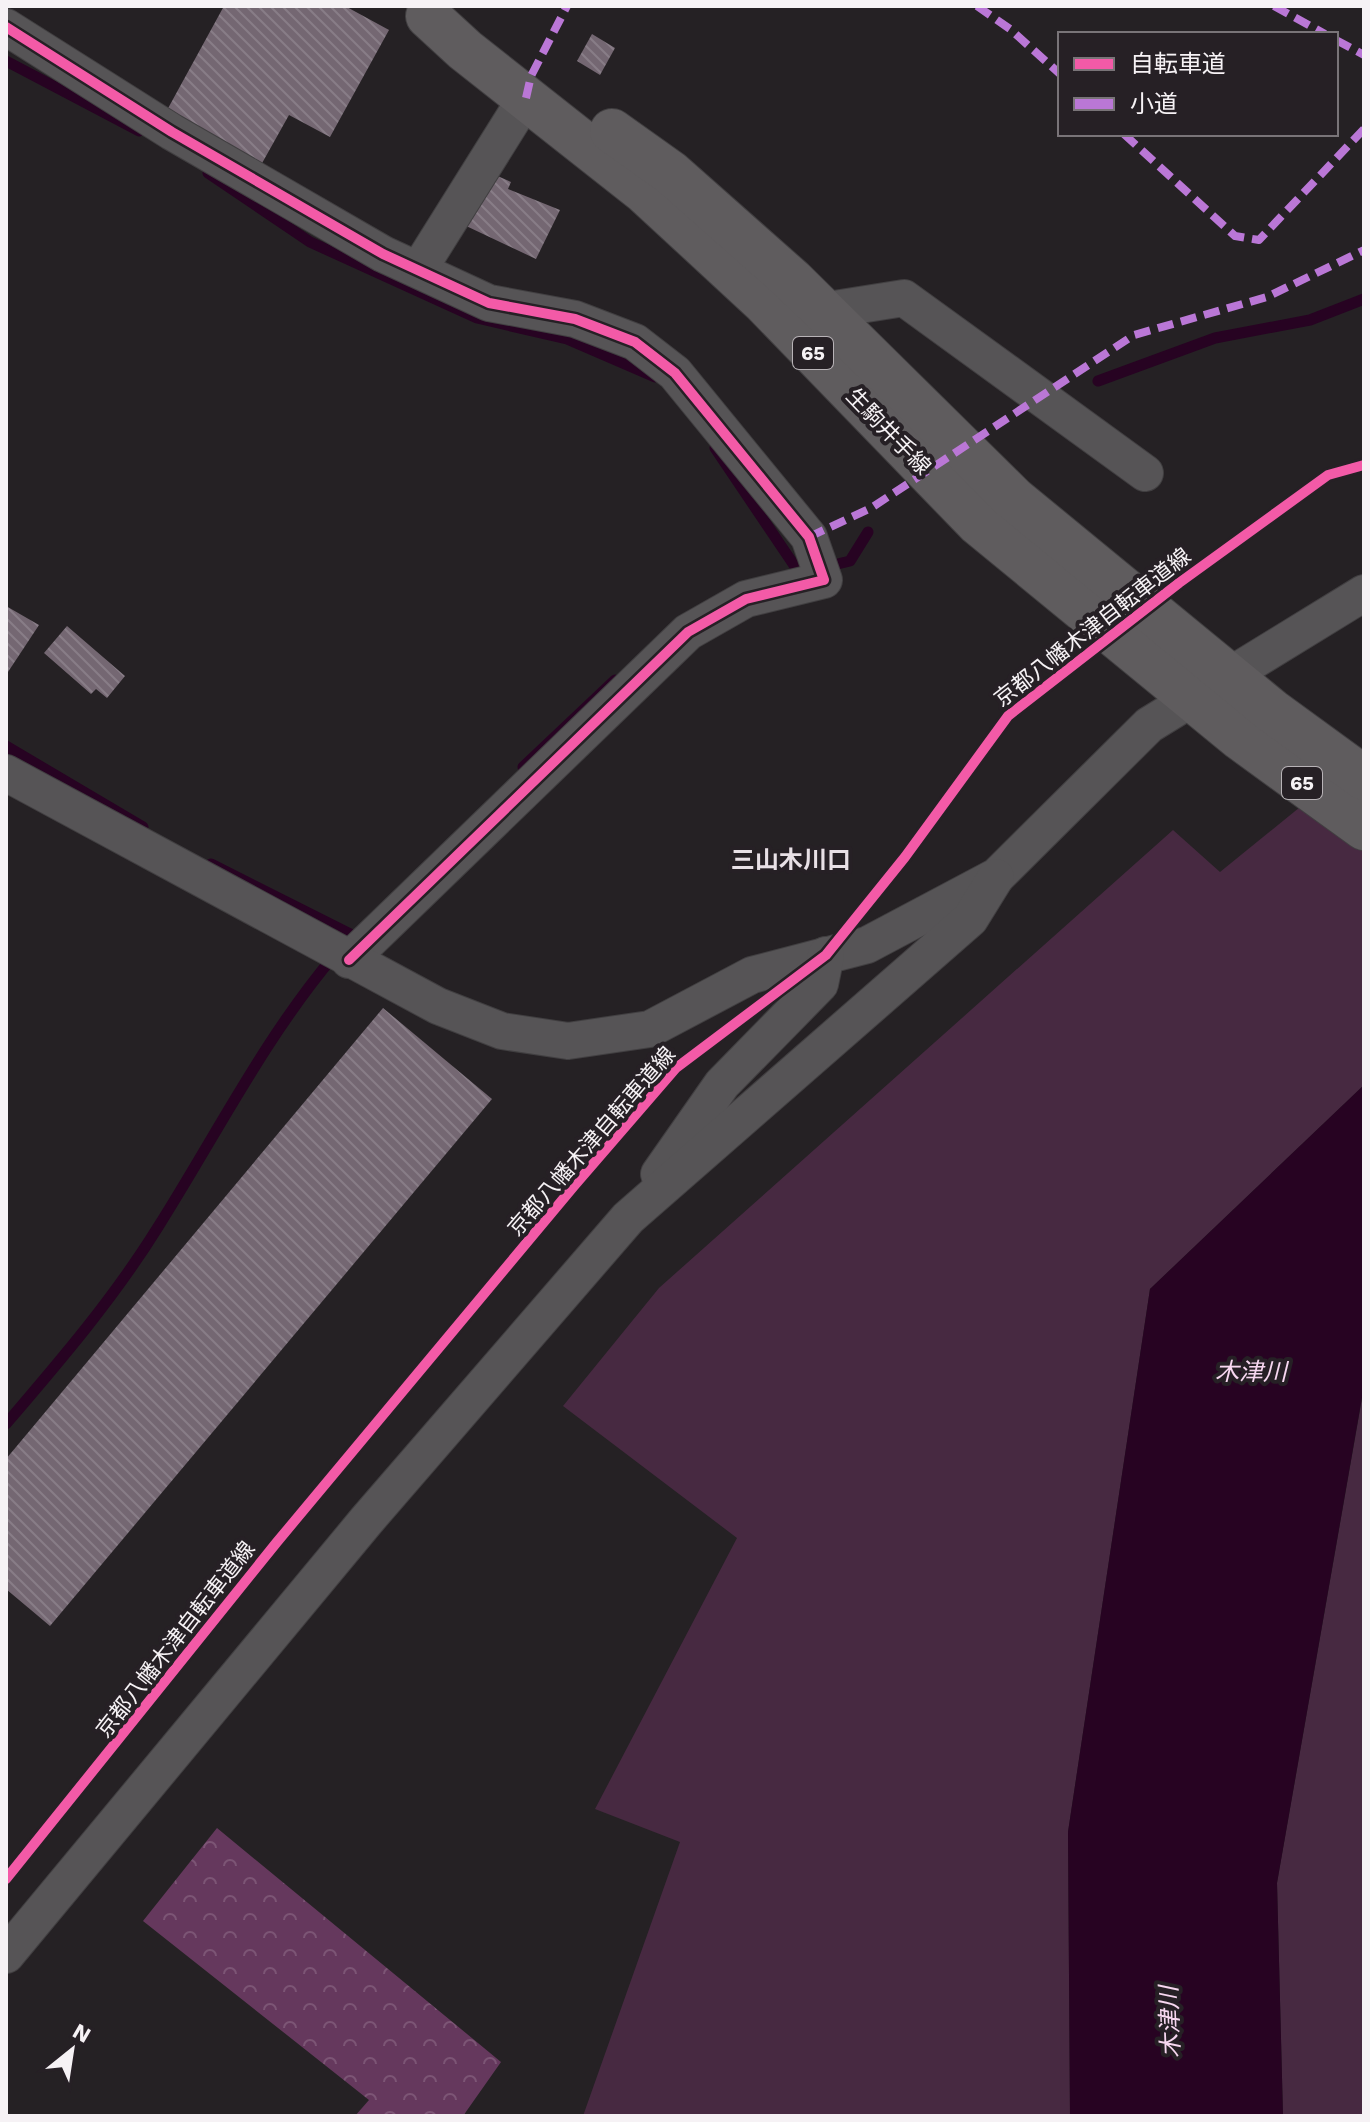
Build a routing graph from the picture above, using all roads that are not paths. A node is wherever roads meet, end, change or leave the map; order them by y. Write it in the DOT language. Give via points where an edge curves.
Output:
graph roads {
  1 [pos="420,11"];
  2 [pos="6,27"];
  3 [pos="526,98"];
  4 [pos="419,269"];
  5 [pos="822,311"];
  6 [pos="1145,473"];
  7 [pos="1364,593"];
  8 [pos="1227,675"];
  9 [pos="1191,698"];
  10 [pos="1256,725"];
  11 [pos="6,773"];
  12 [pos="1364,778"];
  13 [pos="1364,828"];
  14 [pos="997,876"];
  15 [pos="826,955"];
  16 [pos="349,960"];
  17 [pos="628,1218"];
  18 [pos="6,1955"];
  1 -- 3 [label="main road, 生駒井手線 / 65"];
  1 -- 5 [label="main road, 生駒井手線 / 65" via="531,76 671,173"];
  2 -- 4 [label="street" via="172,132 383,254"];
  3 -- 4 [label="street"];
  3 -- 9 [label="main road, 生駒井手線 / 65" via="645,192 763,301 978,523"];
  4 -- 16 [label="street" via="489,303 575,319 635,342 675,373 809,537 824,580 746,599 688,632"];
  5 -- 6 [label="street" via="904,298"];
  5 -- 8 [label="main road, 生駒井手線 / 65" via="1014,499"];
  7 -- 8 [label="street"];
  8 -- 9 [label="street"];
  8 -- 10 [label="main road, 生駒井手線 / 65"];
  9 -- 10 [label="main road, 生駒井手線 / 65"];
  9 -- 14 [label="street" via="1149,725"];
  10 -- 12 [label="main road, 生駒井手線 / 65"];
  10 -- 13 [label="main road, 生駒井手線 / 65"];
  11 -- 16 [label="street"];
  14 -- 15 [label="street" via="867,945"];
  14 -- 17 [label="street" via="970,919"];
  15 -- 16 [label="street" via="752,975 650,1029 568,1041 502,1031 438,1006"];
  15 -- 17 [label="street" via="820,984 722,1084"];
  17 -- 18 [label="street" via="356,1533"];
}
